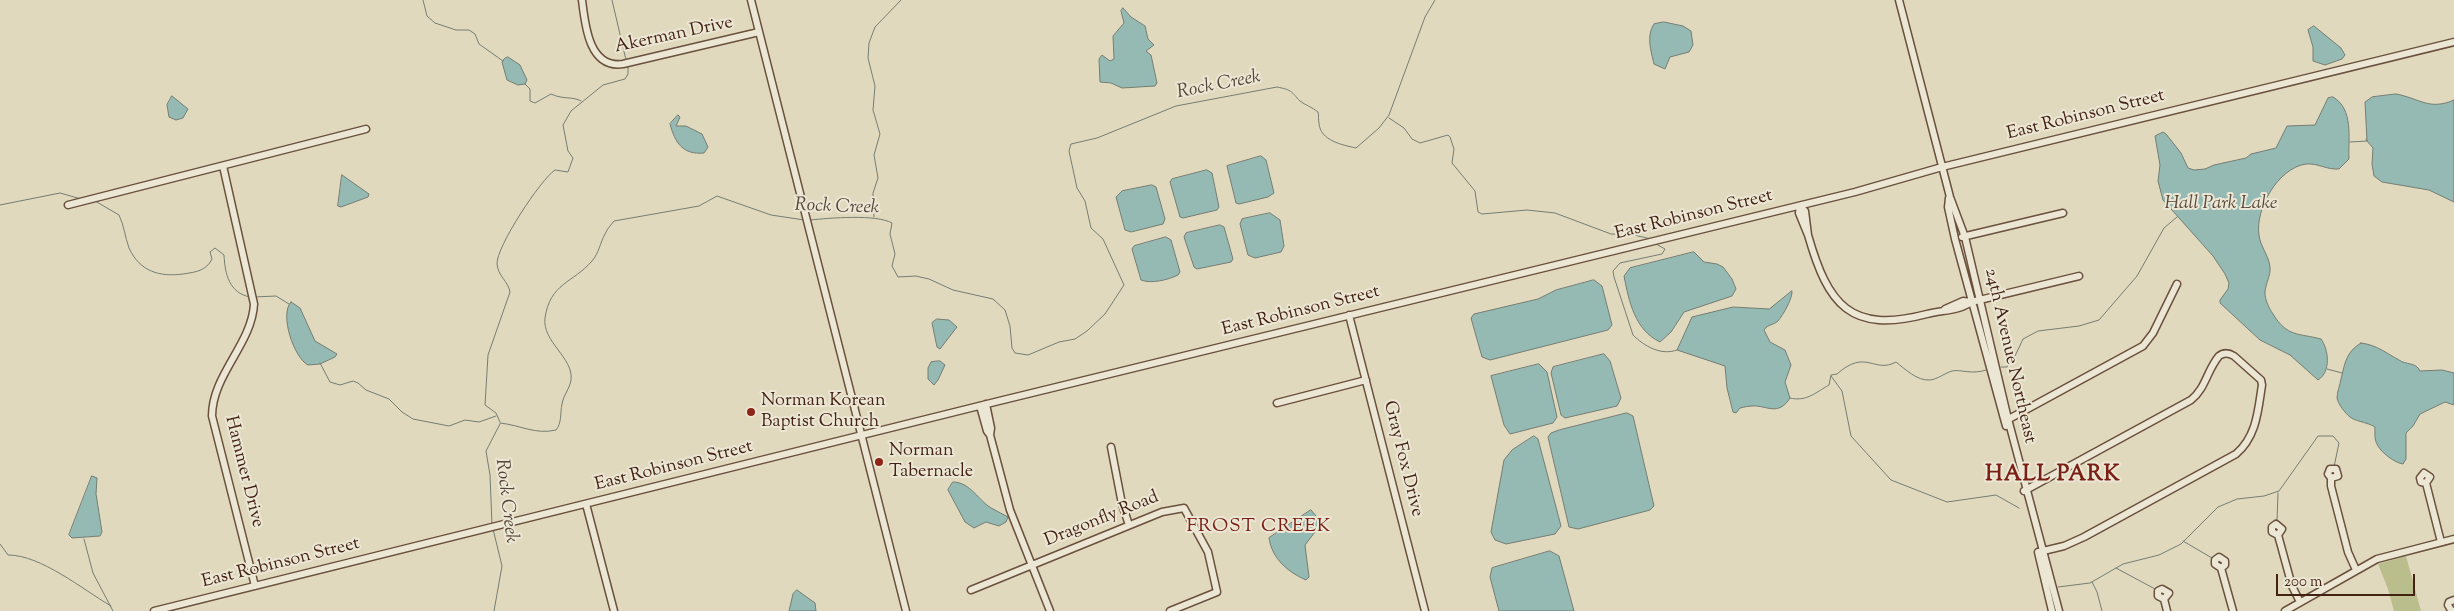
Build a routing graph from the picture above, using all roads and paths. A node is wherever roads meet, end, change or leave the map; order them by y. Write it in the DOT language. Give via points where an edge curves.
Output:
graph roads {
  1 [pos="582,0"];
  2 [pos="751,0"];
  3 [pos="1899,0"];
  4 [pos="759,32"];
  5 [pos="2454,42"];
  6 [pos="366,129"];
  7 [pos="223,166"];
  8 [pos="1942,167"];
  9 [pos="1950,197"];
  10 [pos="68,206"];
  11 [pos="1800,206"];
  12 [pos="2063,213"];
  13 [pos="1965,237"];
  14 [pos="1955,239"];
  15 [pos="2079,276"];
  16 [pos="2178,284"];
  17 [pos="1981,300"];
  18 [pos="1971,302"];
  19 [pos="1349,315"];
  20 [pos="1366,380"];
  21 [pos="1277,402"];
  22 [pos="983,405"];
  23 [pos="2006,420"];
  24 [pos="861,436"];
  25 [pos="1111,447"];
  26 [pos="2331,478"];
  27 [pos="2426,483"];
  28 [pos="2024,491"];
  29 [pos="586,504"];
  30 [pos="1129,525"];
  31 [pos="2278,535"];
  32 [pos="2454,539"];
  33 [pos="2441,542"];
  34 [pos="2040,551"];
  35 [pos="1031,565"];
  36 [pos="2221,568"];
  37 [pos="2356,570"];
  38 [pos="255,586"];
  39 [pos="971,590"];
  40 [pos="2164,599"];
  41 [pos="2454,600"];
  42 [pos="2300,602"];
  43 [pos="154,611"];
  44 [pos="614,611"];
  45 [pos="906,611"];
  46 [pos="1050,611"];
  47 [pos="1170,611"];
  48 [pos="1425,611"];
  49 [pos="2052,611"];
  50 [pos="2059,611"];
  51 [pos="2167,611"];
  52 [pos="2233,611"];
  53 [pos="2284,611"];
  54 [pos="2454,611"];
  1 -- 4 [label="street, Akerman Drive" via="589,40 602,60 611,65"];
  2 -- 4 [label="street"];
  3 -- 8 [label="street, 24th Avenue Northeast"];
  4 -- 24 [label="street"];
  5 -- 8 [label="street, East Robinson Street"];
  6 -- 7 [label="street"];
  7 -- 10 [label="street"];
  7 -- 38 [label="street, Hammer Drive" via="254,304 248,325 217,393 212,416"];
  8 -- 9 [label="street, 24th Avenue Northeast"];
  8 -- 11 [label="street, East Robinson Street"];
  9 -- 13 [label="street, 24th Avenue Northeast"];
  9 -- 14 [label="street, 24th Avenue Northeast" via="1948,207"];
  11 -- 18 [label="street" via="1799,213 1816,263 1835,298 1850,312 1889,320 1945,309 1963,300"];
  11 -- 19 [label="street, East Robinson Street"];
  12 -- 13 [label="street"];
  13 -- 14 [label="street"];
  13 -- 17 [label="street, 24th Avenue Northeast"];
  14 -- 18 [label="street, 24th Avenue Northeast"];
  15 -- 17 [label="street"];
  16 -- 23 [label="street" via="2143,346"];
  17 -- 18 [label="street"];
  17 -- 23 [label="street, 24th Avenue Northeast"];
  18 -- 23 [label="street, 24th Avenue Northeast"];
  19 -- 20 [label="street, Gray Fox Drive"];
  19 -- 22 [label="street, East Robinson Street"];
  20 -- 21 [label="street"];
  20 -- 48 [label="street, Gray Fox Drive"];
  22 -- 24 [label="street, East Robinson Street"];
  22 -- 35 [label="street" via="992,428 990,435 1010,510"];
  23 -- 28 [label="street, 24th Avenue Northeast"];
  24 -- 29 [label="street, East Robinson Street"];
  24 -- 45 [label="street"];
  25 -- 30 [label="street"];
  26 -- 37 [label="street" via="2346,546"];
  27 -- 33 [label="street"];
  28 -- 34 [label="street, 24th Avenue Northeast"];
  28 -- 34 [label="street" via="2191,400 2203,388 2221,355 2231,354 2262,383 2254,429 2240,450 2084,537 2064,546"];
  29 -- 38 [label="street, East Robinson Street"];
  29 -- 44 [label="street"];
  30 -- 35 [label="street, Dragonfly Road"];
  30 -- 47 [label="street, Dragonfly Road" via="1169,509 1184,508 1208,552 1217,592"];
  31 -- 42 [label="street" via="2292,586"];
  32 -- 33 [label="street"];
  33 -- 37 [label="street" via="2376,559"];
  34 -- 49 [label="street, 24th Avenue Northeast"];
  34 -- 50 [label="street, 24th Avenue Northeast"];
  35 -- 39 [label="street, Dragonfly Road"];
  35 -- 46 [label="street"];
  36 -- 52 [label="street"];
  37 -- 42 [label="street"];
  38 -- 43 [label="street, East Robinson Street"];
  40 -- 51 [label="street"];
  41 -- 54 [label="street" via="2448,605"];
  42 -- 53 [label="street"];
}
